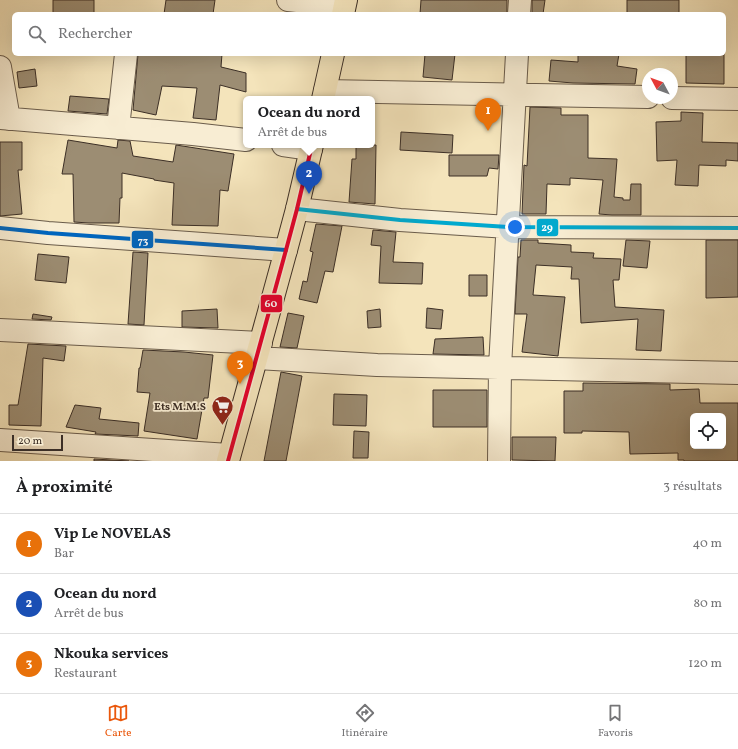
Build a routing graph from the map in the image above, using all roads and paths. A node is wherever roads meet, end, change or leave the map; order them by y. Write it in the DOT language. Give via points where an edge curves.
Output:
graph roads {
  1 [pos="288,0"];
  2 [pos="520,0"];
  3 [pos="344,7"];
  4 [pos="520,12"];
  5 [pos="126,56"];
  6 [pos="333,56"];
  7 [pos="517,56"];
  8 [pos="0,67"];
  9 [pos="515,94"];
  10 [pos="324,95"];
  11 [pos="642,97"];
  12 [pos="678,98"];
  13 [pos="738,99"];
  14 [pos="4,119"];
  15 [pos="118,128"];
  16 [pos="243,140"];
  17 [pos="311,148"];
  18 [pos="297,209"];
  19 [pos="508,227"];
  20 [pos="0,228"];
  21 [pos="738,228"];
  22 [pos="286,250"];
  23 [pos="0,330"];
  24 [pos="259,350"];
  25 [pos="500,367"];
  26 [pos="738,373"];
  27 [pos="0,440"];
  28 [pos="228,458"];
  29 [pos="499,461"];
  1 -- 3 [label="street"];
  2 -- 4 [label="street"];
  5 -- 15 [label="street"];
  6 -- 10 [label="highway"];
  7 -- 9 [label="street"];
  8 -- 14 [label="street"];
  9 -- 10 [label="street"];
  9 -- 11 [label="street"];
  9 -- 19 [label="street"];
  12 -- 13 [label="street"];
  14 -- 15 [label="street"];
  15 -- 16 [label="street"];
  17 -- 18 [label="highway"];
  18 -- 19 [label="street" via="400,220"];
  18 -- 22 [label="highway"];
  19 -- 21 [label="street"];
  19 -- 25 [label="street"];
  20 -- 22 [label="street"];
  22 -- 24 [label="highway"];
  23 -- 24 [label="street"];
  24 -- 25 [label="street" via="377,365"];
  24 -- 28 [label="highway"];
  25 -- 26 [label="street"];
  25 -- 29 [label="street"];
  27 -- 28 [label="street"];
}
